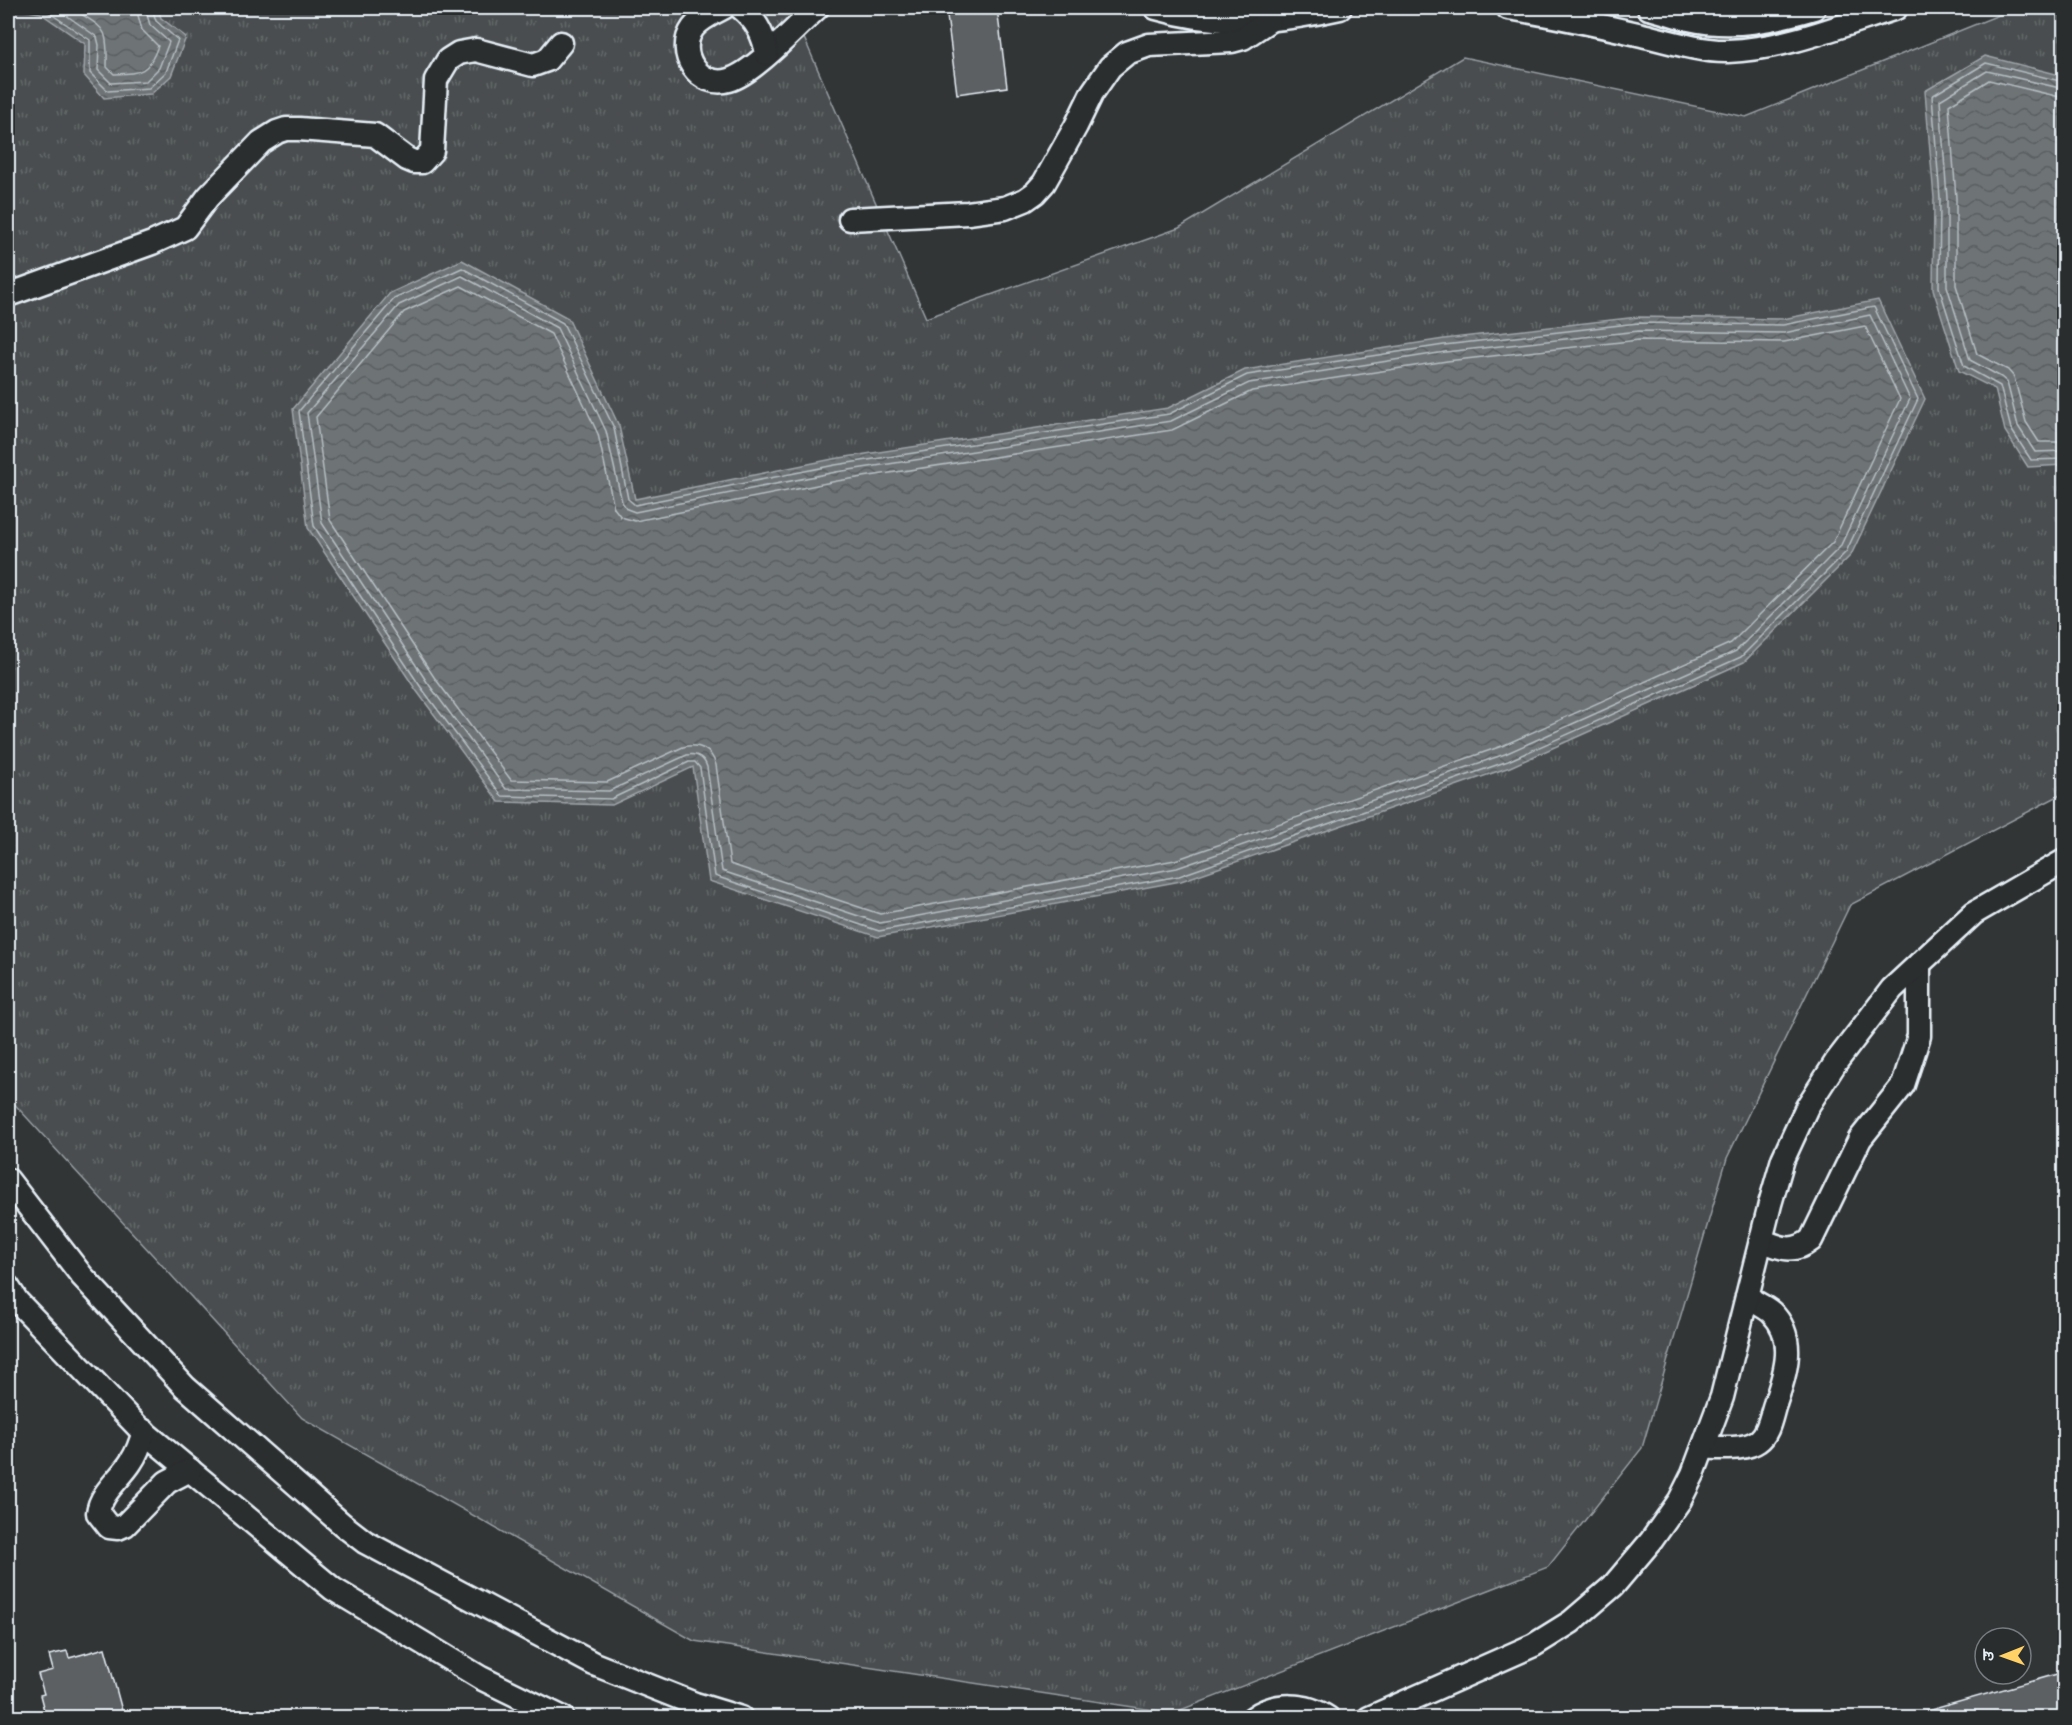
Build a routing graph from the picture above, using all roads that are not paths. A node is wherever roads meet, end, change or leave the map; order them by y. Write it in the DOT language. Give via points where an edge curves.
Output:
graph roads {
  1 [pos="723,8"];
  2 [pos="741,8"];
  3 [pos="818,8"];
  4 [pos="1156,8"];
  5 [pos="1340,8"];
  6 [pos="1508,8"];
  7 [pos="1649,8"];
  8 [pos="1814,8"];
  9 [pos="1896,8"];
  10 [pos="1270,20"];
  11 [pos="561,43"];
  12 [pos="767,54"];
  13 [pos="850,219"];
  14 [pos="8,295"];
  15 [pos="2064,861"];
  16 [pos="1919,964"];
  17 [pos="8,1180"];
  18 [pos="1761,1240"];
  19 [pos="8,1287"];
  20 [pos="1747,1297"];
  21 [pos="144,1431"];
  22 [pos="1703,1448"];
  23 [pos="190,1470"];
  24 [pos="563,1718"];
  25 [pos="741,1718"];
  26 [pos="1252,1718"];
  27 [pos="1328,1718"];
  28 [pos="1369,1718"];
  1 -- 12 [label="street" via="702,20 688,36 688,57 699,74 708,79 728,80"];
  2 -- 12 [label="street" via="762,33"];
  3 -- 12 [label="street"];
  4 -- 10 [label="street" via="1226,22"];
  5 -- 10 [label="street"];
  6 -- 9 [label="street" via="1725,51 1790,42"];
  7 -- 8 [label="street" via="1715,24 1744,24"];
  10 -- 13 [label="street" via="1232,41 1149,45 1126,53 1110,67 1092,93 1044,183 1025,200 1005,208 968,213"];
  11 -- 14 [label="street" via="547,60 533,65 476,50 448,60 436,80 432,151 422,162 407,159 375,135 286,129 261,142 208,197 185,228"];
  15 -- 16 [label="street" via="1974,913"];
  16 -- 18 [label="street" via="1892,988 1807,1107 1783,1159"];
  16 -- 18 [label="street" via="1919,1036 1903,1085 1860,1139 1811,1240 1803,1246 1784,1249"];
  17 -- 25 [label="street" via="82,1276 186,1388 365,1542 594,1664"];
  18 -- 20 [label="street"];
  19 -- 21 [label="street" via="17,1301"];
  20 -- 22 [label="street" via="1722,1397"];
  20 -- 22 [label="street" via="1770,1311 1781,1326 1787,1345 1787,1368 1766,1432 1759,1441 1746,1447"];
  21 -- 23 [label="street"];
  21 -- 23 [label="street" via="132,1462 99,1507 98,1513 109,1527 125,1525 167,1482"];
  22 -- 28 [label="street" via="1680,1500 1651,1541 1613,1586 1571,1622 1534,1646"];
  23 -- 24 [label="street" via="333,1589 481,1678"];
  26 -- 27 [label="street" via="1290,1705 1318,1711"];
}
